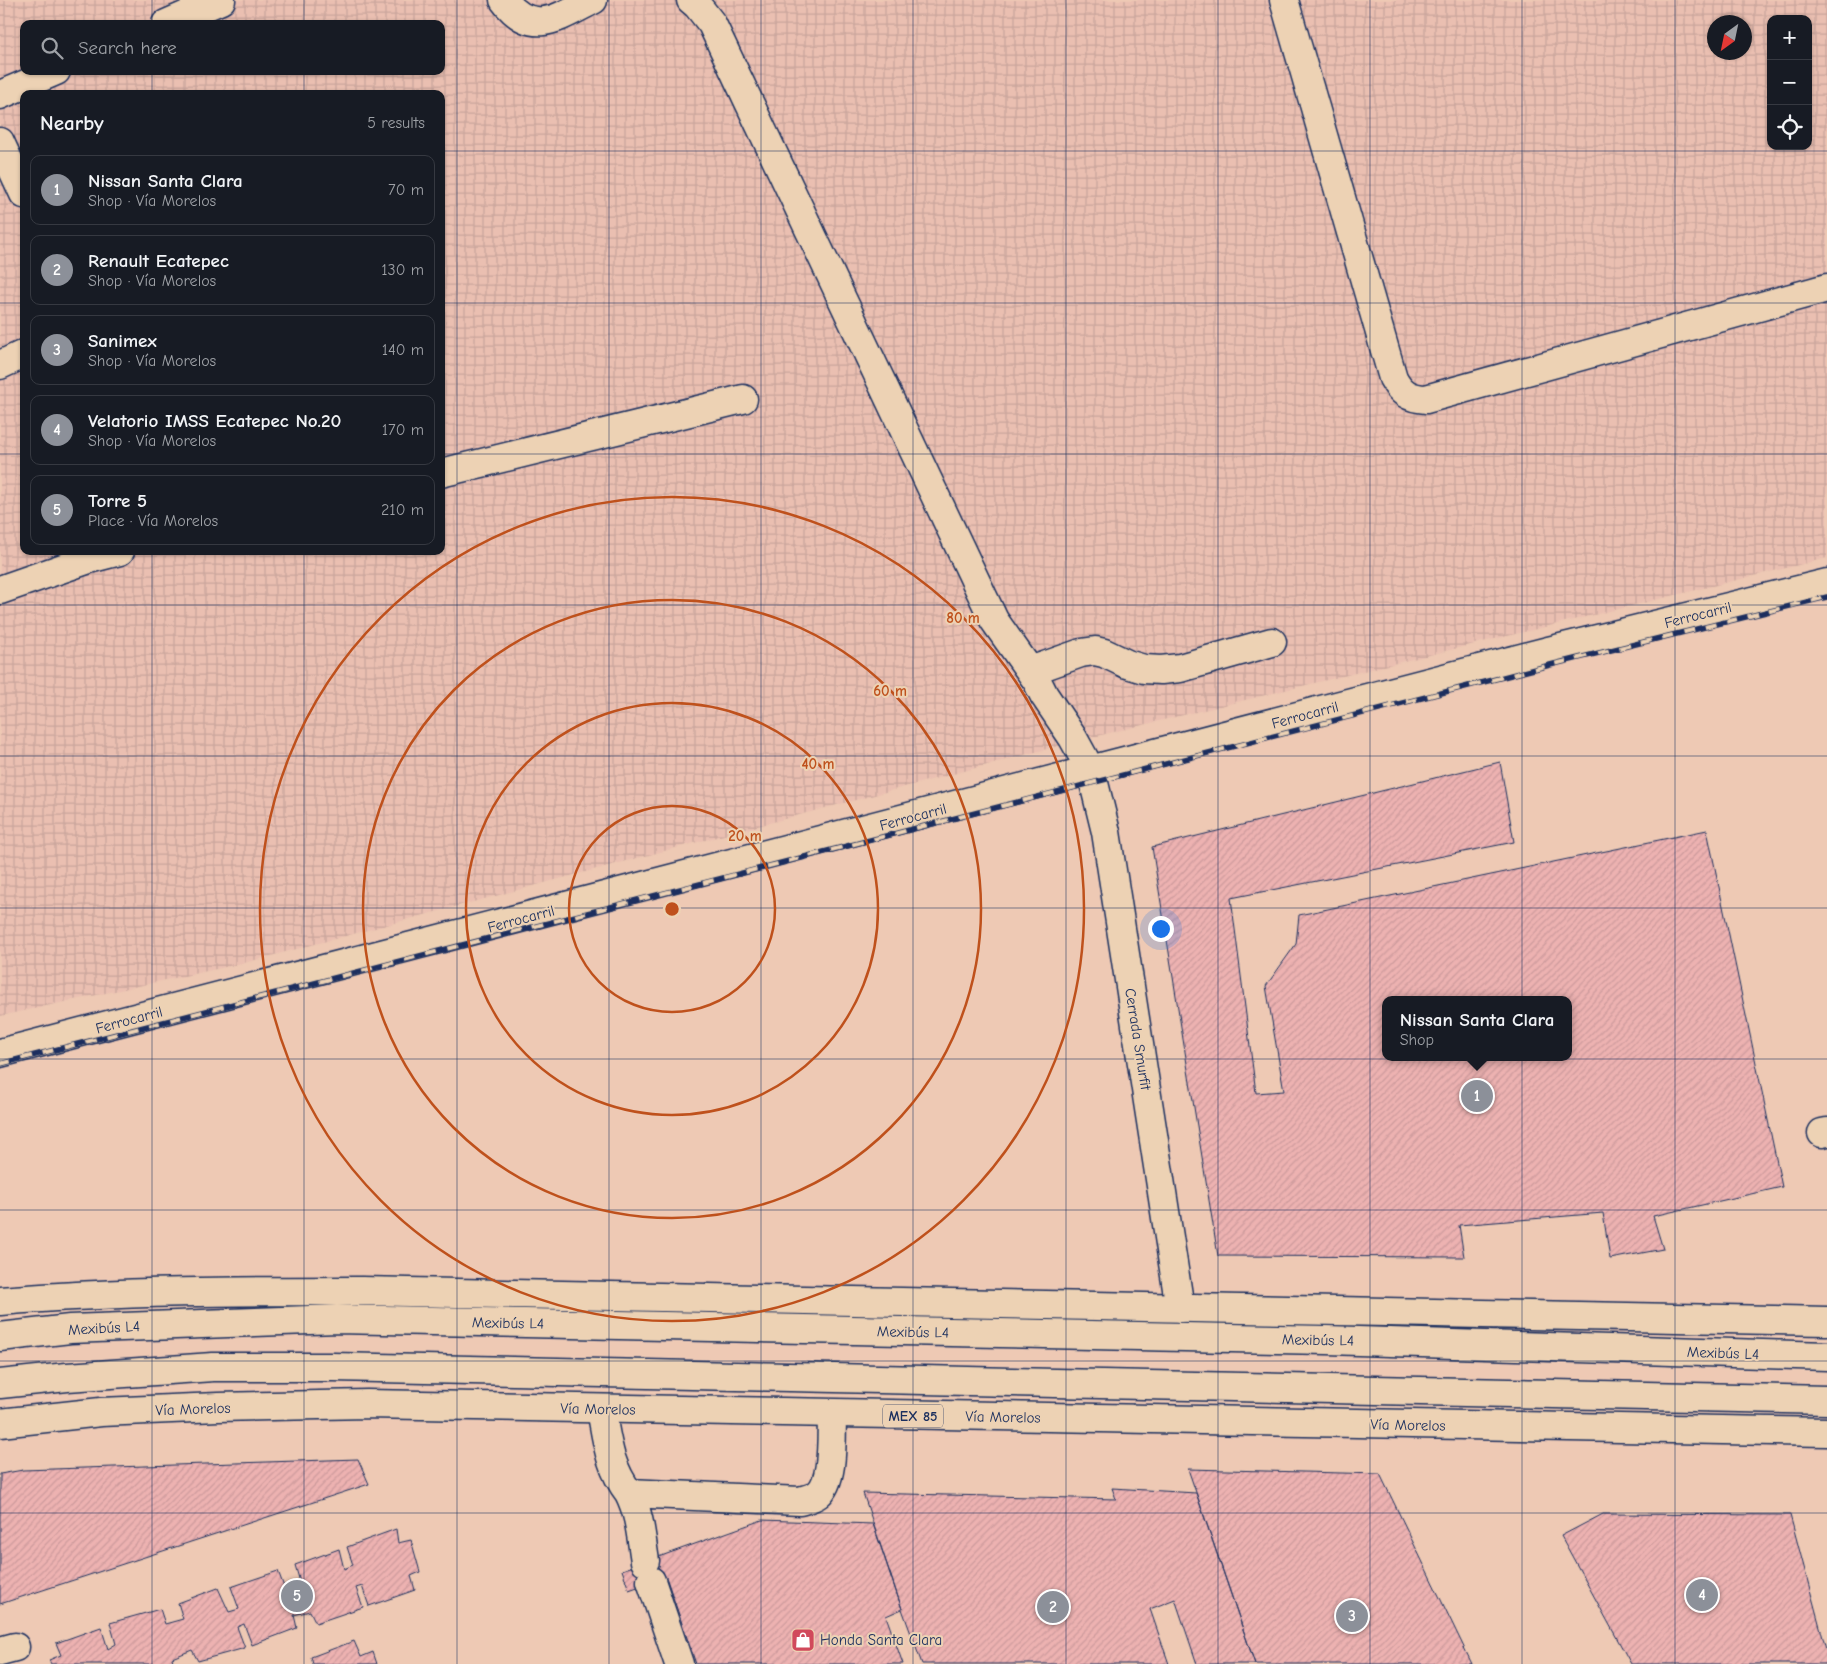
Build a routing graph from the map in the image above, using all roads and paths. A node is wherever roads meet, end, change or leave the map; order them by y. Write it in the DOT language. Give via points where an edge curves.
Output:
graph roads {
  1 [pos="220,0"];
  2 [pos="504,0"];
  3 [pos="593,0"];
  4 [pos="690,0"];
  5 [pos="1284,0"];
  6 [pos="175,20"];
  7 [pos="47,75"];
  8 [pos="0,95"];
  9 [pos="0,142"];
  10 [pos="20,185"];
  11 [pos="1827,288"];
  12 [pos="20,356"];
  13 [pos="0,365"];
  14 [pos="743,399"];
  15 [pos="445,472"];
  16 [pos="104,555"];
  17 [pos="1827,583"];
  18 [pos="0,590"];
  19 [pos="1272,642"];
  20 [pos="1030,671"];
  21 [pos="1089,771"];
  22 [pos="0,1053"];
  23 [pos="0,1301"];
  24 [pos="1180,1308"];
  25 [pos="1827,1321"];
  26 [pos="0,1337"];
  27 [pos="1827,1356"];
  28 [pos="0,1384"];
  29 [pos="1827,1400"];
  30 [pos="601,1409"];
  31 [pos="832,1414"];
  32 [pos="0,1423"];
  33 [pos="1827,1432"];
  34 [pos="629,1493"];
  35 [pos="679,1664"];
  1 -- 6 [label="main road"];
  2 -- 3 [label="main road" via="525,20 540,22"];
  4 -- 20 [label="main road, Cerrada Smurfit" via="698,5 712,24 994,620"];
  5 -- 11 [label="main road" via="1393,378 1399,390 1408,395 1426,399"];
  7 -- 8 [label="main road"];
  9 -- 10 [label="main road"];
  12 -- 13 [label="main road"];
  14 -- 15 [label="main road"];
  16 -- 18 [label="main road"];
  17 -- 21 [label="main road, Ferrocarril" via="1548,651"];
  19 -- 20 [label="main road" via="1180,668 1144,669 1095,651"];
  20 -- 21 [label="main road, Cerrada Smurfit" via="1073,738"];
  21 -- 22 [label="main road, Ferrocarril"];
  21 -- 24 [label="main road, Cerrada Smurfit" via="1106,832"];
  23 -- 24 [label="main road" via="224,1290"];
  24 -- 25 [label="main road"];
  26 -- 27 [label="main road, Mexibús L4" via="70,1329 337,1320 1327,1340"];
  28 -- 29 [label="main road" via="213,1367 333,1367"];
  30 -- 31 [label="main road, Vía Morelos / MEX 85"];
  30 -- 32 [label="main road, Vía Morelos / MEX 85" via="367,1404 238,1407 101,1412"];
  30 -- 34 [label="main road" via="611,1462 618,1480"];
  31 -- 33 [label="main road, Vía Morelos / MEX 85"];
  31 -- 34 [label="main road" via="828,1479 819,1494 811,1498 800,1501"];
  34 -- 35 [label="main road" via="640,1521 648,1571"];
}
